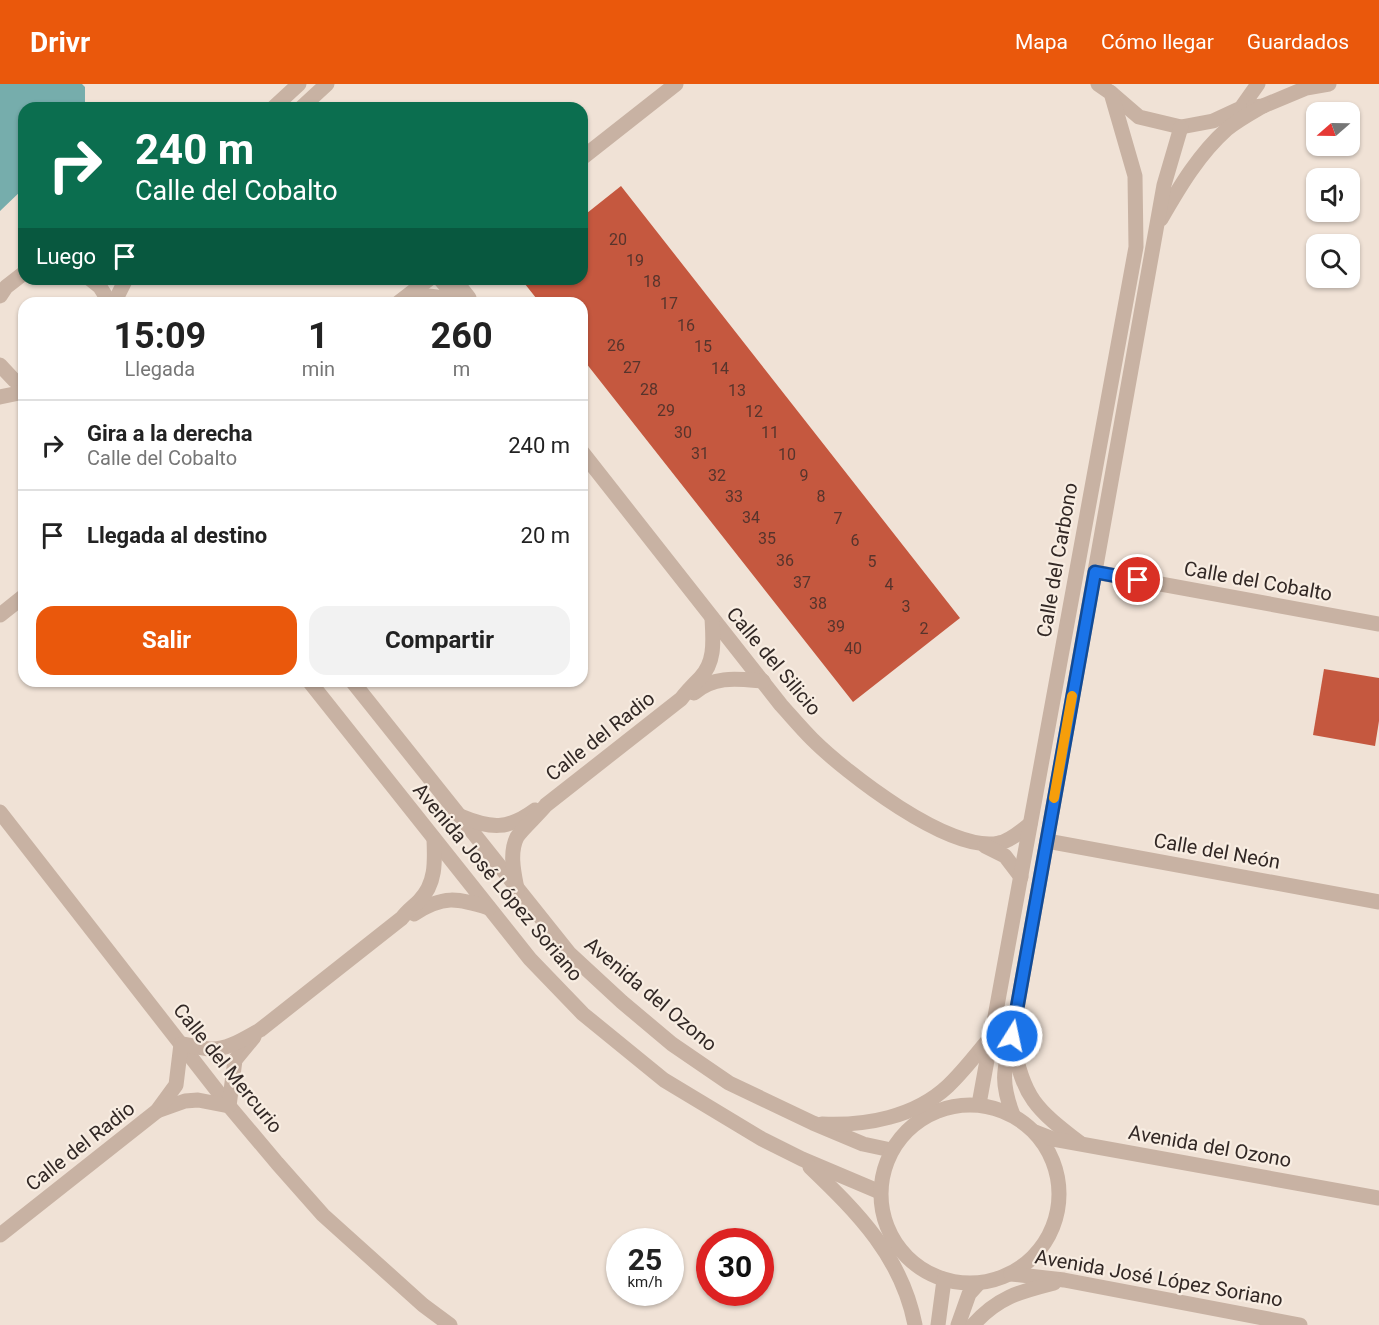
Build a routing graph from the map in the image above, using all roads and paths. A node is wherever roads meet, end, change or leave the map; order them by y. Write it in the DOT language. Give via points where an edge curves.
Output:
graph roads {
  1 [pos="299,84"];
  2 [pos="327,84"];
  3 [pos="676,84"];
  4 [pos="1258,84"];
  5 [pos="1329,84"];
  6 [pos="1105,87"];
  7 [pos="280,102"];
  8 [pos="308,102"];
  9 [pos="1263,106"];
  10 [pos="1241,108"];
  11 [pos="1181,127"];
  12 [pos="588,153"];
  13 [pos="1156,226"];
  14 [pos="18,278"];
  15 [pos="98,285"];
  16 [pos="421,285"];
  17 [pos="447,285"];
  18 [pos="0,296"];
  19 [pos="108,297"];
  20 [pos="405,297"];
  21 [pos="460,297"];
  22 [pos="0,364"];
  23 [pos="18,382"];
  24 [pos="18,393"];
  25 [pos="0,397"];
  26 [pos="588,460"];
  27 [pos="1095,572"];
  28 [pos="18,601"];
  29 [pos="0,615"];
  30 [pos="712,618"];
  31 [pos="1379,624"];
  32 [pos="763,681"];
  33 [pos="314,687"];
  34 [pos="357,687"];
  35 [pos="681,699"];
  36 [pos="546,805"];
  37 [pos="0,812"];
  38 [pos="459,816"];
  39 [pos="1030,824"];
  40 [pos="434,839"];
  41 [pos="1047,841"];
  42 [pos="979,843"];
  43 [pos="1021,877"];
  44 [pos="518,892"];
  45 [pos="1379,902"];
  46 [pos="489,908"];
  47 [pos="402,918"];
  48 [pos="260,1029"];
  49 [pos="991,1036"];
  50 [pos="1012,1036"];
  51 [pos="181,1044"];
  52 [pos="980,1104"];
  53 [pos="229,1106"];
  54 [pos="157,1112"];
  55 [pos="1013,1115"];
  56 [pos="813,1123"];
  57 [pos="1035,1132"];
  58 [pos="1082,1145"];
  59 [pos="891,1150"];
  60 [pos="802,1159"];
  61 [pos="880,1192"];
  62 [pos="1379,1198"];
  63 [pos="0,1235"];
  64 [pos="1011,1274"];
  65 [pos="944,1280"];
  66 [pos="1064,1280"];
  67 [pos="978,1284"];
  68 [pos="450,1325"];
  69 [pos="915,1325"];
  70 [pos="938,1325"];
  71 [pos="958,1325"];
  72 [pos="973,1325"];
  73 [pos="1300,1325"];
  1 -- 7 [label="street"];
  2 -- 8 [label="street"];
  3 -- 12 [label="street"];
  4 -- 10 [label="street"];
  5 -- 9 [label="street" via="1306,88"];
  6 -- 11 [label="street" via="1139,117"];
  6 -- 39 [label="street, Calle del Carbono" via="1135,176 1136,247"];
  9 -- 10 [label="street"];
  9 -- 13 [label="street, Calle del Carbono" via="1229,127 1208,148"];
  10 -- 11 [label="street" via="1213,121"];
  11 -- 13 [label="street, Calle del Carbono"];
  13 -- 27 [label="street, Calle del Carbono"];
  14 -- 18 [label="street"];
  15 -- 19 [label="street"];
  16 -- 20 [label="street"];
  17 -- 21 [label="street"];
  22 -- 23 [label="street"];
  24 -- 25 [label="street"];
  26 -- 30 [label="street, Calle del Silicio"];
  27 -- 31 [label="street, Calle del Cobalto"];
  27 -- 41 [label="street, Calle del Carbono"];
  28 -- 29 [label="street"];
  30 -- 32 [label="street, Calle del Silicio"];
  30 -- 35 [label="street, Calle del Radio" via="713,654 708,668"];
  32 -- 35 [label="street, Calle del Radio" via="719,680"];
  32 -- 42 [label="street, Calle del Silicio" via="812,739 877,793 951,835"];
  33 -- 40 [label="street, Avenida José López Soriano"];
  34 -- 38 [label="street, Avenida del Ozono"];
  35 -- 36 [label="street, Calle del Radio"];
  36 -- 38 [label="street, Calle del Radio" via="508,825 478,824"];
  36 -- 44 [label="street, Calle del Radio" via="518,837 513,866"];
  37 -- 51 [label="street, Calle del Mercurio"];
  38 -- 44 [label="street, Avenida del Ozono"];
  39 -- 42 [label="street, Calle del Silicio" via="1000,843"];
  39 -- 43 [label="street, Calle del Carbono"];
  40 -- 46 [label="street, Avenida José López Soriano"];
  40 -- 47 [label="street" via="432,882"];
  41 -- 45 [label="street, Calle del Neón"];
  41 -- 50 [label="street, Calle del Carbono"];
  42 -- 43 [label="street, Calle del Silicio" via="1005,856"];
  43 -- 49 [label="street, Calle del Carbono"];
  44 -- 56 [label="street, Avenida del Ozono" via="569,953 672,1044 729,1083"];
  46 -- 47 [label="street" via="444,900"];
  46 -- 60 [label="street, Avenida José López Soriano" via="530,959 583,1014 664,1080"];
  47 -- 48 [label="street"];
  48 -- 51 [label="street" via="242,1041 211,1049"];
  48 -- 53 [label="street" via="235,1060"];
  49 -- 52 [label="street, Calle del Carbono"];
  49 -- 56 [label="street" via="947,1087 899,1115 871,1122"];
  50 -- 55 [label="street, Calle del Carbono" via="1003,1075"];
  50 -- 58 [label="street" via="1020,1076 1030,1098"];
  51 -- 53 [label="street, Calle del Mercurio"];
  51 -- 54 [label="street, Calle del Radio" via="176,1085"];
  52 -- 55 [label="street"];
  52 -- 59 [label="street" via="945,1107 914,1124"];
  53 -- 54 [label="street, Calle del Radio" via="185,1101"];
  53 -- 68 [label="street, Calle del Mercurio" via="323,1215"];
  54 -- 63 [label="street, Calle del Radio"];
  55 -- 57 [label="street"];
  56 -- 59 [label="street, Avenida del Ozono" via="863,1144"];
  57 -- 58 [label="street, Avenida del Ozono"];
  57 -- 64 [label="street" via="1053,1160 1059,1193 1054,1225 1037,1254"];
  58 -- 62 [label="street, Avenida del Ozono"];
  59 -- 61 [label="street"];
  60 -- 61 [label="street, Avenida José López Soriano"];
  60 -- 69 [label="street, Avenida José López Soriano" via="877,1237 894,1264"];
  61 -- 65 [label="street" via="888,1230 899,1246 910,1261"];
  64 -- 66 [label="street, Avenida José López Soriano"];
  64 -- 67 [label="street"];
  65 -- 67 [label="street"];
  65 -- 70 [label="street"];
  66 -- 72 [label="street" via="1007,1297 991,1306"];
  66 -- 73 [label="street, Avenida José López Soriano"];
  67 -- 71 [label="street" via="969,1294"];
}
